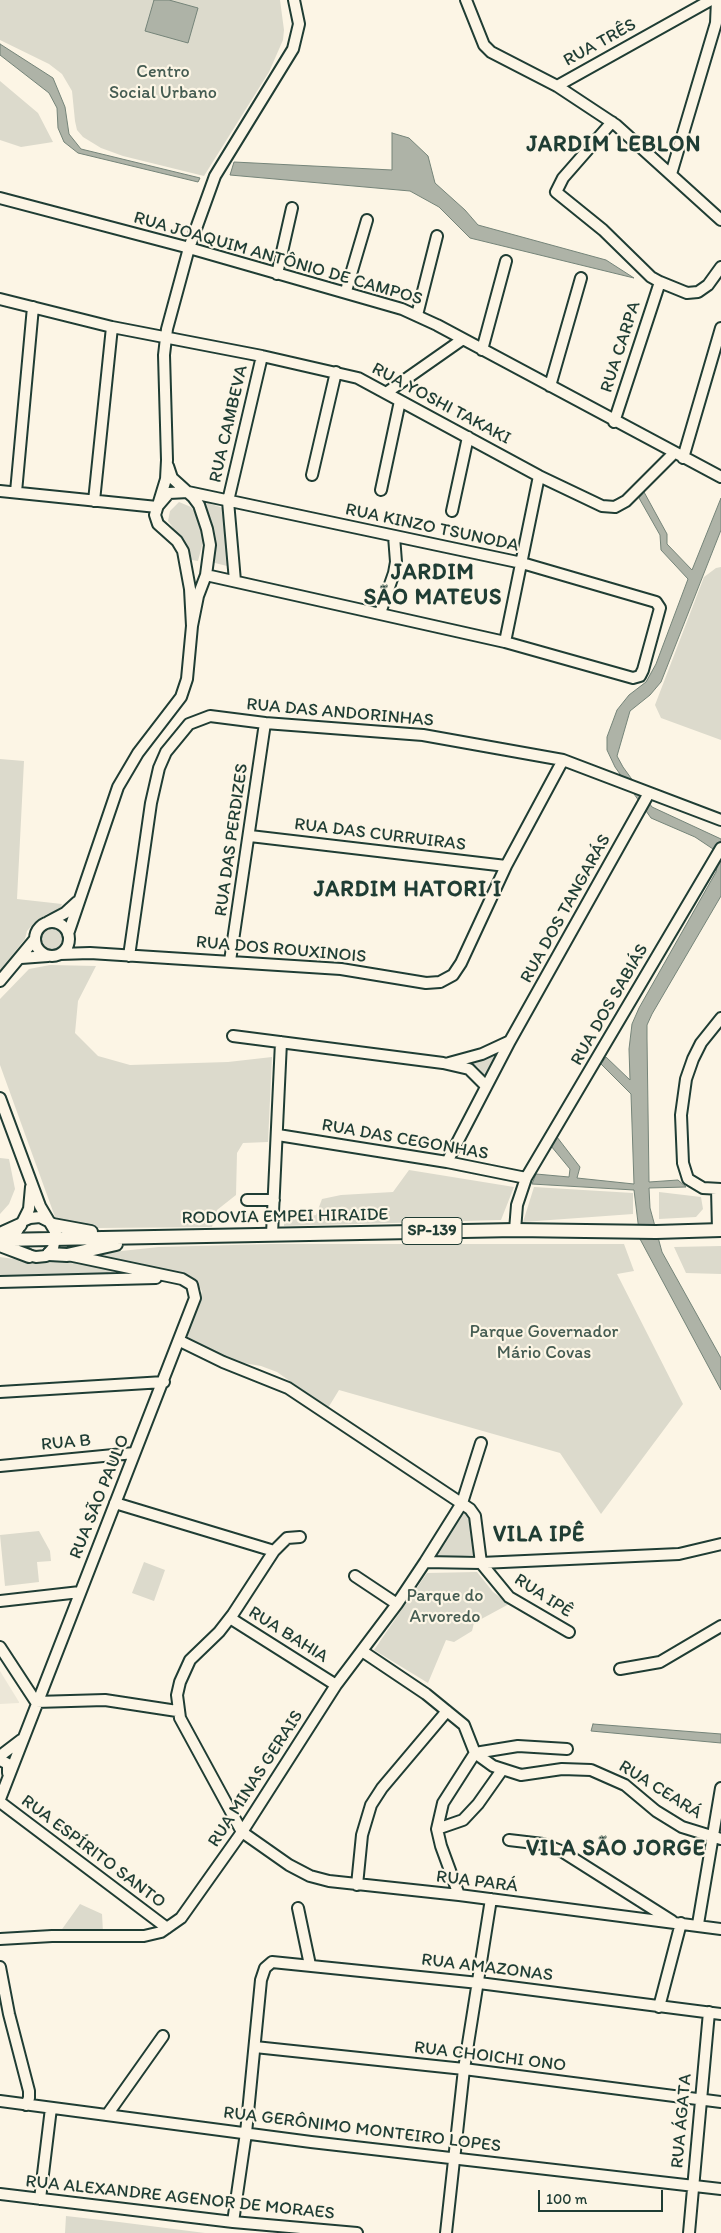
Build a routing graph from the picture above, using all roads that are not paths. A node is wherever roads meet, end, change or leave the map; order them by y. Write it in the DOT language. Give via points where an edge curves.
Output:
graph roads {
  1 [pos="294,0"];
  2 [pos="466,0"];
  3 [pos="711,0"];
  4 [pos="717,0"];
  5 [pos="557,86"];
  6 [pos="612,122"];
  7 [pos="671,174"];
  8 [pos="0,198"];
  9 [pos="292,208"];
  10 [pos="367,220"];
  11 [pos="721,220"];
  12 [pos="437,236"];
  13 [pos="189,248"];
  14 [pos="506,261"];
  15 [pos="721,267"];
  16 [pos="277,274"];
  17 [pos="581,278"];
  18 [pos="660,282"];
  19 [pos="346,291"];
  20 [pos="0,299"];
  21 [pos="33,307"];
  22 [pos="417,315"];
  23 [pos="112,327"];
  24 [pos="721,328"];
  25 [pos="166,337"];
  26 [pos="463,339"];
  27 [pos="482,350"];
  28 [pos="262,356"];
  29 [pos="336,372"];
  30 [pos="550,386"];
  31 [pos="386,392"];
  32 [pos="400,401"];
  33 [pos="614,422"];
  34 [pos="468,437"];
  35 [pos="678,456"];
  36 [pos="167,460"];
  37 [pos="312,474"];
  38 [pos="539,476"];
  39 [pos="721,477"];
  40 [pos="0,490"];
  41 [pos="381,490"];
  42 [pos="16,492"];
  43 [pos="188,492"];
  44 [pos="94,501"];
  45 [pos="228,501"];
  46 [pos="157,507"];
  47 [pos="452,511"];
  48 [pos="394,536"];
  49 [pos="522,564"];
  50 [pos="187,570"];
  51 [pos="206,575"];
  52 [pos="235,581"];
  53 [pos="380,613"];
  54 [pos="192,629"];
  55 [pos="505,642"];
  56 [pos="265,723"];
  57 [pos="564,760"];
  58 [pos="649,793"];
  59 [pos="721,820"];
  60 [pos="250,836"];
  61 [pos="721,848"];
  62 [pos="506,866"];
  63 [pos="79,900"];
  64 [pos="45,924"];
  65 [pos="69,936"];
  66 [pos="35,939"];
  67 [pos="90,953"];
  68 [pos="60,954"];
  69 [pos="48,956"];
  70 [pos="129,956"];
  71 [pos="21,958"];
  72 [pos="230,961"];
  73 [pos="0,980"];
  74 [pos="721,1018"];
  75 [pos="233,1036"];
  76 [pos="510,1041"];
  77 [pos="281,1042"];
  78 [pos="444,1063"];
  79 [pos="486,1086"];
  80 [pos="0,1098"];
  81 [pos="278,1135"];
  82 [pos="446,1162"];
  83 [pos="31,1178"];
  84 [pos="526,1178"];
  85 [pos="719,1189"];
  86 [pos="247,1200"];
  87 [pos="274,1200"];
  88 [pos="21,1223"];
  89 [pos="52,1224"];
  90 [pos="515,1230"];
  91 [pos="719,1230"];
  92 [pos="0,1234"];
  93 [pos="272,1234"];
  94 [pos="143,1237"];
  95 [pos="16,1239"];
  96 [pos="0,1240"];
  97 [pos="56,1240"];
  98 [pos="0,1245"];
  99 [pos="49,1254"];
  100 [pos="67,1255"];
  101 [pos="29,1256"];
  102 [pos="172,1278"];
  103 [pos="0,1282"];
  104 [pos="180,1341"];
  105 [pos="164,1382"];
  106 [pos="0,1392"];
  107 [pos="481,1443"];
  108 [pos="134,1453"];
  109 [pos="0,1466"];
  110 [pos="115,1503"];
  111 [pos="462,1503"];
  112 [pos="300,1537"];
  113 [pos="721,1544"];
  114 [pos="274,1551"];
  115 [pos="426,1562"];
  116 [pos="481,1563"];
  117 [pos="355,1576"];
  118 [pos="80,1592"];
  119 [pos="0,1601"];
  120 [pos="397,1604"];
  121 [pos="230,1618"];
  122 [pos="721,1626"];
  123 [pos="569,1632"];
  124 [pos="0,1647"];
  125 [pos="362,1651"];
  126 [pos="620,1669"];
  127 [pos="336,1685"];
  128 [pos="36,1702"];
  129 [pos="177,1711"];
  130 [pos="447,1711"];
  131 [pos="22,1740"];
  132 [pos="568,1750"];
  133 [pos="475,1753"];
  134 [pos="0,1756"];
  135 [pos="0,1760"];
  136 [pos="502,1770"];
  137 [pos="6,1781"];
  138 [pos="721,1788"];
  139 [pos="0,1801"];
  140 [pos="438,1829"];
  141 [pos="242,1832"];
  142 [pos="716,1838"];
  143 [pos="509,1840"];
  144 [pos="357,1885"];
  145 [pos="459,1895"];
  146 [pos="491,1900"];
  147 [pos="298,1908"];
  148 [pos="678,1923"];
  149 [pos="698,1924"];
  150 [pos="167,1928"];
  151 [pos="721,1929"];
  152 [pos="0,1939"];
  153 [pos="310,1965"];
  154 [pos="0,1968"];
  155 [pos="479,1983"];
  156 [pos="659,2007"];
  157 [pos="708,2012"];
  158 [pos="721,2014"];
  159 [pos="163,2036"];
  160 [pos="255,2046"];
  161 [pos="464,2069"];
  162 [pos="700,2100"];
  163 [pos="0,2101"];
  164 [pos="721,2102"];
  165 [pos="26,2105"];
  166 [pos="51,2108"];
  167 [pos="107,2115"];
  168 [pos="246,2133"];
  169 [pos="454,2158"];
  170 [pos="692,2186"];
  171 [pos="721,2189"];
  172 [pos="0,2194"];
  173 [pos="40,2199"];
  174 [pos="233,2222"];
  175 [pos="304,2231"];
  176 [pos="357,2233"];
  177 [pos="446,2233"];
  178 [pos="690,2233"];
  1 -- 13 [label="street" via="299,24 293,49 278,78 220,167"];
  2 -- 5 [label="street" via="487,49"];
  3 -- 5 [label="street, RUA TRÊS"];
  4 -- 7 [label="street" via="716,23"];
  5 -- 6 [label="street"];
  6 -- 7 [label="street"];
  6 -- 18 [label="street" via="563,178 556,192"];
  7 -- 11 [label="street"];
  8 -- 13 [label="street, RUA JOAQUIM ANTÔNIO DE CAMPOS"];
  9 -- 16 [label="street"];
  10 -- 19 [label="street"];
  12 -- 22 [label="street"];
  13 -- 16 [label="street, RUA JOAQUIM ANTÔNIO DE CAMPOS"];
  13 -- 25 [label="street"];
  14 -- 27 [label="street"];
  15 -- 18 [label="street" via="708,285 698,292 687,293"];
  16 -- 19 [label="street, RUA JOAQUIM ANTÔNIO DE CAMPOS"];
  17 -- 30 [label="street"];
  18 -- 33 [label="street, RUA CARPA"];
  19 -- 22 [label="street, RUA JOAQUIM ANTÔNIO DE CAMPOS"];
  20 -- 21 [label="street, RUA YOSHI TAKAKI"];
  21 -- 23 [label="street, RUA YOSHI TAKAKI"];
  21 -- 42 [label="street"];
  22 -- 26 [label="street, RUA JOAQUIM ANTÔNIO DE CAMPOS"];
  23 -- 25 [label="street, RUA YOSHI TAKAKI"];
  23 -- 44 [label="street"];
  24 -- 35 [label="street"];
  25 -- 28 [label="street, RUA YOSHI TAKAKI"];
  25 -- 36 [label="street"];
  26 -- 27 [label="street, RUA JOAQUIM ANTÔNIO DE CAMPOS"];
  26 -- 31 [label="street"];
  27 -- 30 [label="street, RUA JOAQUIM ANTÔNIO DE CAMPOS"];
  28 -- 29 [label="street, RUA YOSHI TAKAKI"];
  28 -- 45 [label="street, RUA CAMBEVA"];
  29 -- 31 [label="street, RUA YOSHI TAKAKI" via="358,378"];
  29 -- 37 [label="street"];
  30 -- 33 [label="street, RUA JOAQUIM ANTÔNIO DE CAMPOS"];
  31 -- 32 [label="street, RUA YOSHI TAKAKI"];
  32 -- 34 [label="street, RUA YOSHI TAKAKI"];
  32 -- 41 [label="street"];
  33 -- 35 [label="street, RUA JOAQUIM ANTÔNIO DE CAMPOS"];
  34 -- 38 [label="street, RUA YOSHI TAKAKI"];
  34 -- 47 [label="street"];
  35 -- 38 [label="street, RUA YOSHI TAKAKI" via="615,507 592,502"];
  35 -- 39 [label="street, RUA JOAQUIM ANTÔNIO DE CAMPOS"];
  36 -- 43 [label="street" via="172,478"];
  36 -- 46 [label="street" via="166,480"];
  38 -- 49 [label="street"];
  40 -- 42 [label="street"];
  42 -- 44 [label="street"];
  43 -- 45 [label="street, RUA KINZO TSUNODA"];
  43 -- 46 [label="street" via="170,493"];
  43 -- 51 [label="street" via="199,505 209,536"];
  44 -- 46 [label="street"];
  45 -- 48 [label="street, RUA KINZO TSUNODA"];
  45 -- 52 [label="street, RUA CAMBEVA"];
  46 -- 50 [label="street" via="156,520 180,546"];
  48 -- 49 [label="street, RUA KINZO TSUNODA"];
  48 -- 53 [label="street" via="396,562"];
  49 -- 55 [label="street"];
  49 -- 55 [label="street, RUA KINZO TSUNODA" via="656,602 660,605 659,611 638,678"];
  50 -- 51 [label="street" via="197,577"];
  50 -- 54 [label="street"];
  51 -- 52 [label="street"];
  51 -- 54 [label="street"];
  52 -- 53 [label="street"];
  53 -- 55 [label="street"];
  54 -- 63 [label="street" via="188,674 180,697 138,753 118,787"];
  56 -- 57 [label="street, RUA DAS ANDORINHAS" via="423,735"];
  56 -- 60 [label="street, RUA DAS PERDIZES"];
  56 -- 70 [label="street, RUA DAS ANDORINHAS" via="210,716 199,719 189,724 166,752 154,782"];
  57 -- 58 [label="street, RUA DAS ANDORINHAS"];
  57 -- 62 [label="street"];
  58 -- 59 [label="street, RUA DAS ANDORINHAS"];
  58 -- 76 [label="street, RUA DOS TANGARÁS"];
  60 -- 62 [label="street, RUA DAS CURRUIRAS"];
  60 -- 72 [label="street, RUA DAS PERDIZES"];
  61 -- 84 [label="street, RUA DOS SABIÁS"];
  62 -- 72 [label="street, RUA DOS ROUXINOIS" via="461,963 447,979 434,983 351,970"];
  63 -- 64 [label="street" via="65,913"];
  63 -- 65 [label="street"];
  64 -- 65 [label="street" via="56,922 62,925"];
  64 -- 66 [label="street"];
  65 -- 67 [label="street"];
  65 -- 68 [label="street" via="67,948"];
  66 -- 69 [label="street" via="39,950"];
  66 -- 71 [label="street"];
  67 -- 68 [label="street, RUA DOS ROUXINOIS"];
  67 -- 70 [label="street, RUA DOS ROUXINOIS"];
  68 -- 69 [label="street"];
  69 -- 71 [label="street"];
  70 -- 72 [label="street, RUA DOS ROUXINOIS"];
  71 -- 73 [label="street"];
  74 -- 85 [label="street" via="693,1059 680,1115 688,1179 697,1186"];
  75 -- 77 [label="street"];
  76 -- 78 [label="street" via="482,1054"];
  76 -- 79 [label="street, RUA DOS TANGARÁS"];
  77 -- 78 [label="street"];
  77 -- 81 [label="street"];
  78 -- 79 [label="street" via="469,1069"];
  79 -- 82 [label="street, RUA DOS TANGARÁS"];
  80 -- 83 [label="street"];
  81 -- 82 [label="street, RUA DAS CEGONHAS"];
  81 -- 87 [label="street"];
  82 -- 84 [label="street, RUA DAS CEGONHAS"];
  83 -- 88 [label="street" via="29,1209"];
  83 -- 89 [label="street" via="40,1206"];
  84 -- 90 [label="street, RUA DOS SABIÁS" via="517,1205"];
  85 -- 91 [label="street"];
  86 -- 87 [label="street"];
  87 -- 93 [label="street"];
  88 -- 89 [label="street" via="36,1217"];
  88 -- 92 [label="main road"];
  88 -- 95 [label="street"];
  89 -- 94 [label="main road" via="82,1231"];
  89 -- 97 [label="street"];
  90 -- 91 [label="main road, RODOVIA EMPEI HIRAIDE / SP-139"];
  90 -- 93 [label="main road, RODOVIA EMPEI HIRAIDE / SP-139"];
  93 -- 94 [label="main road, RODOVIA EMPEI HIRAIDE / SP-139"];
  94 -- 97 [label="main road, RODOVIA EMPEI HIRAIDE / SP-139"];
  94 -- 100 [label="main road"];
  95 -- 96 [label="main road, RODOVIA EMPEI HIRAIDE / SP-139"];
  95 -- 97 [label="main road, RODOVIA EMPEI HIRAIDE / SP-139"];
  95 -- 101 [label="street" via="21,1251"];
  97 -- 99 [label="street"];
  98 -- 101 [label="main road"];
  99 -- 100 [label="main road"];
  99 -- 101 [label="street"];
  100 -- 102 [label="street"];
  102 -- 103 [label="street"];
  102 -- 104 [label="street, RUA SÃO PAULO" via="188,1282 195,1294"];
  104 -- 105 [label="street, RUA SÃO PAULO"];
  104 -- 111 [label="street" via="223,1362 278,1382"];
  105 -- 106 [label="street"];
  105 -- 108 [label="street, RUA SÃO PAULO"];
  107 -- 111 [label="street, RUA MINAS GERAIS"];
  108 -- 109 [label="street, RUA B"];
  108 -- 110 [label="street, RUA SÃO PAULO"];
  110 -- 114 [label="street"];
  110 -- 118 [label="street, RUA SÃO PAULO"];
  111 -- 115 [label="street, RUA MINAS GERAIS"];
  111 -- 116 [label="street" via="475,1516"];
  112 -- 114 [label="street" via="287,1538"];
  113 -- 116 [label="street" via="679,1554"];
  114 -- 121 [label="street"];
  115 -- 116 [label="street"];
  115 -- 120 [label="street, RUA MINAS GERAIS"];
  116 -- 123 [label="street, RUA IPÊ" via="510,1597"];
  117 -- 120 [label="street"];
  118 -- 119 [label="street"];
  118 -- 128 [label="street, RUA SÃO PAULO"];
  120 -- 125 [label="street, RUA MINAS GERAIS"];
  121 -- 127 [label="street, RUA BAHIA"];
  121 -- 129 [label="street, RUA BAHIA" via="184,1670 177,1695"];
  122 -- 126 [label="street" via="660,1662"];
  124 -- 128 [label="street"];
  125 -- 127 [label="street, RUA MINAS GERAIS"];
  125 -- 130 [label="street"];
  127 -- 141 [label="street, RUA MINAS GERAIS"];
  128 -- 129 [label="street" via="123,1701"];
  128 -- 131 [label="street, RUA SÃO PAULO"];
  129 -- 141 [label="street"];
  130 -- 133 [label="street" via="464,1725"];
  130 -- 144 [label="street" via="371,1805 362,1835"];
  131 -- 134 [label="street"];
  131 -- 137 [label="street, RUA SÃO PAULO"];
  132 -- 133 [label="street" via="518,1746"];
  133 -- 136 [label="street, RUA CEARÁ"];
  133 -- 140 [label="street" via="443,1803"];
  135 -- 137 [label="street" via="8,1764"];
  136 -- 140 [label="street" via="463,1820"];
  136 -- 142 [label="street, RUA CEARÁ" via="530,1775 562,1769 591,1770 625,1785 656,1811 682,1827"];
  137 -- 139 [label="street, RUA SÃO PAULO"];
  138 -- 142 [label="street"];
  139 -- 150 [label="street, RUA ESPÍRITO SANTO"];
  140 -- 145 [label="street"];
  141 -- 144 [label="street, RUA PARÁ" via="310,1876"];
  141 -- 150 [label="street, RUA MINAS GERAIS" via="186,1912"];
  142 -- 149 [label="street"];
  143 -- 148 [label="street" via="543,1844 563,1852"];
  144 -- 145 [label="street, RUA PARÁ"];
  145 -- 146 [label="street, RUA PARÁ"];
  146 -- 148 [label="street, RUA PARÁ"];
  146 -- 155 [label="street"];
  147 -- 153 [label="street"];
  148 -- 149 [label="street, RUA PARÁ"];
  148 -- 156 [label="street"];
  149 -- 151 [label="street, RUA PARÁ"];
  150 -- 152 [label="street, RUA MINAS GERAIS" via="134,1937"];
  153 -- 155 [label="street, RUA AMAZONAS"];
  153 -- 160 [label="street, RUA AMAZONAS" via="272,1962 265,1968"];
  154 -- 165 [label="street" via="28,2091"];
  155 -- 156 [label="street, RUA AMAZONAS"];
  155 -- 161 [label="street"];
  156 -- 157 [label="street, RUA AMAZONAS"];
  157 -- 158 [label="street, RUA AMAZONAS"];
  157 -- 162 [label="street, RUA ÁGATA"];
  159 -- 167 [label="street"];
  160 -- 161 [label="street, RUA CHOICHI ONO"];
  160 -- 168 [label="street"];
  161 -- 162 [label="street, RUA CHOICHI ONO"];
  161 -- 169 [label="street"];
  162 -- 164 [label="street, RUA CHOICHI ONO"];
  162 -- 170 [label="street, RUA ÁGATA"];
  163 -- 165 [label="street, RUA GERÔNIMO MONTEIRO LOPES"];
  165 -- 166 [label="street, RUA GERÔNIMO MONTEIRO LOPES"];
  166 -- 167 [label="street, RUA GERÔNIMO MONTEIRO LOPES"];
  166 -- 173 [label="street"];
  167 -- 168 [label="street, RUA GERÔNIMO MONTEIRO LOPES"];
  168 -- 169 [label="street, RUA GERÔNIMO MONTEIRO LOPES"];
  168 -- 174 [label="street"];
  169 -- 170 [label="street, RUA GERÔNIMO MONTEIRO LOPES"];
  169 -- 177 [label="street"];
  170 -- 171 [label="street, RUA GERÔNIMO MONTEIRO LOPES"];
  170 -- 178 [label="street, RUA ÁGATA"];
  172 -- 173 [label="street, RUA ALEXANDRE AGENOR DE MORAES"];
  173 -- 174 [label="street, RUA ALEXANDRE AGENOR DE MORAES"];
  174 -- 175 [label="street, RUA ALEXANDRE AGENOR DE MORAES"];
  175 -- 176 [label="street, RUA ALEXANDRE AGENOR DE MORAES"];
}
